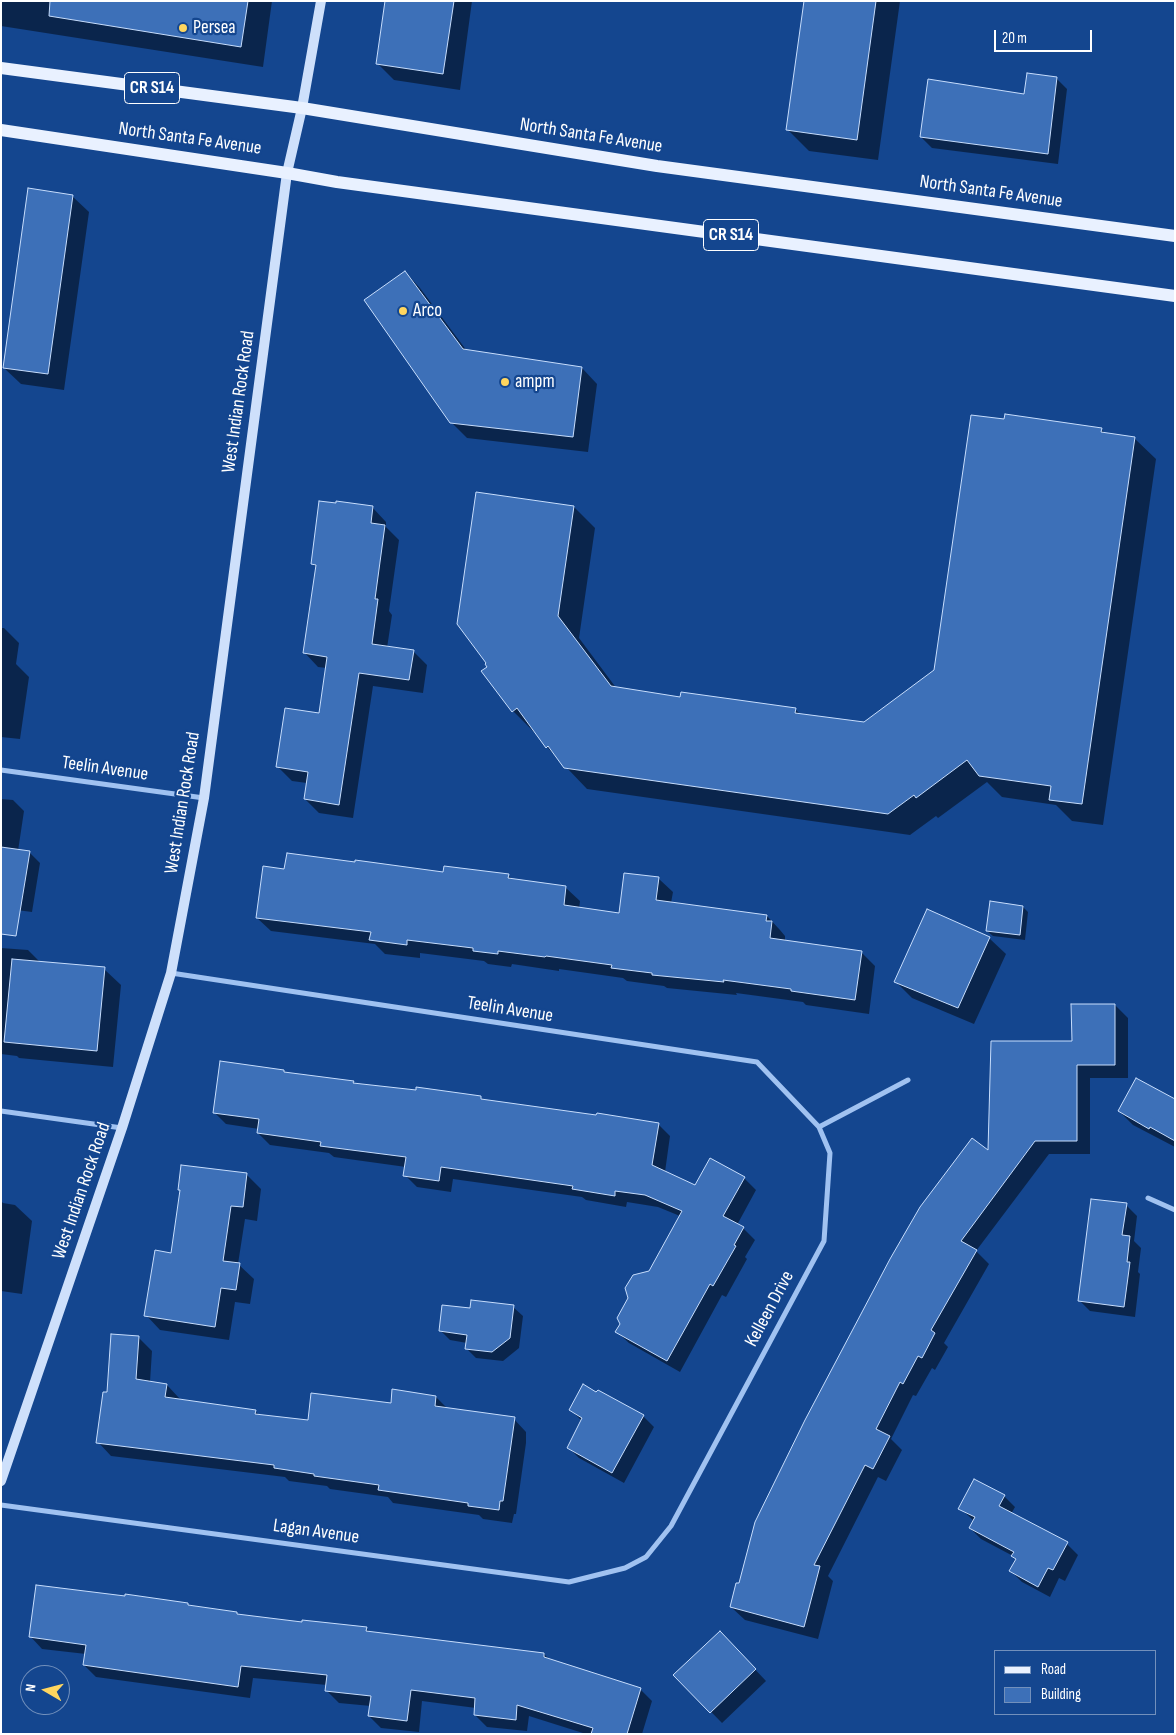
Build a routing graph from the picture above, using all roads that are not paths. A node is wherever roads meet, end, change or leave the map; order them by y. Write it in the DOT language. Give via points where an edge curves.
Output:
graph roads {
  1 [pos="321,1"];
  2 [pos="1,68"];
  3 [pos="302,108"];
  4 [pos="1,130"];
  5 [pos="287,173"];
  6 [pos="1175,236"];
  7 [pos="1175,296"];
  8 [pos="1,770"];
  9 [pos="204,798"];
  10 [pos="170,973"];
  11 [pos="908,1080"];
  12 [pos="1,1111"];
  13 [pos="819,1127"];
  14 [pos="122,1128"];
  15 [pos="1148,1198"];
  16 [pos="1175,1210"];
  17 [pos="1,1481"];
  18 [pos="1,1505"];
  19 [pos="625,1568"];
  1 -- 3 [label="street, West Indian Rock Road"];
  2 -- 3 [label="main road, North Santa Fe Avenue / CR S14"];
  3 -- 5 [label="street, West Indian Rock Road"];
  3 -- 6 [label="main road, North Santa Fe Avenue / CR S14" via="657,166"];
  4 -- 5 [label="main road, North Santa Fe Avenue / CR S14"];
  5 -- 7 [label="main road, North Santa Fe Avenue / CR S14"];
  5 -- 9 [label="street, West Indian Rock Road"];
  8 -- 9 [label="street, Teelin Avenue"];
  9 -- 10 [label="street, West Indian Rock Road"];
  10 -- 13 [label="street, Teelin Avenue" via="757,1062"];
  10 -- 14 [label="street, West Indian Rock Road"];
  11 -- 13 [label="street"];
  12 -- 14 [label="street"];
  13 -- 19 [label="street, Kelleen Drive" via="830,1153 824,1241 671,1526 646,1557"];
  14 -- 17 [label="street, West Indian Rock Road"];
  15 -- 16 [label="street"];
  18 -- 19 [label="street, Lagan Avenue" via="569,1582"];
}
